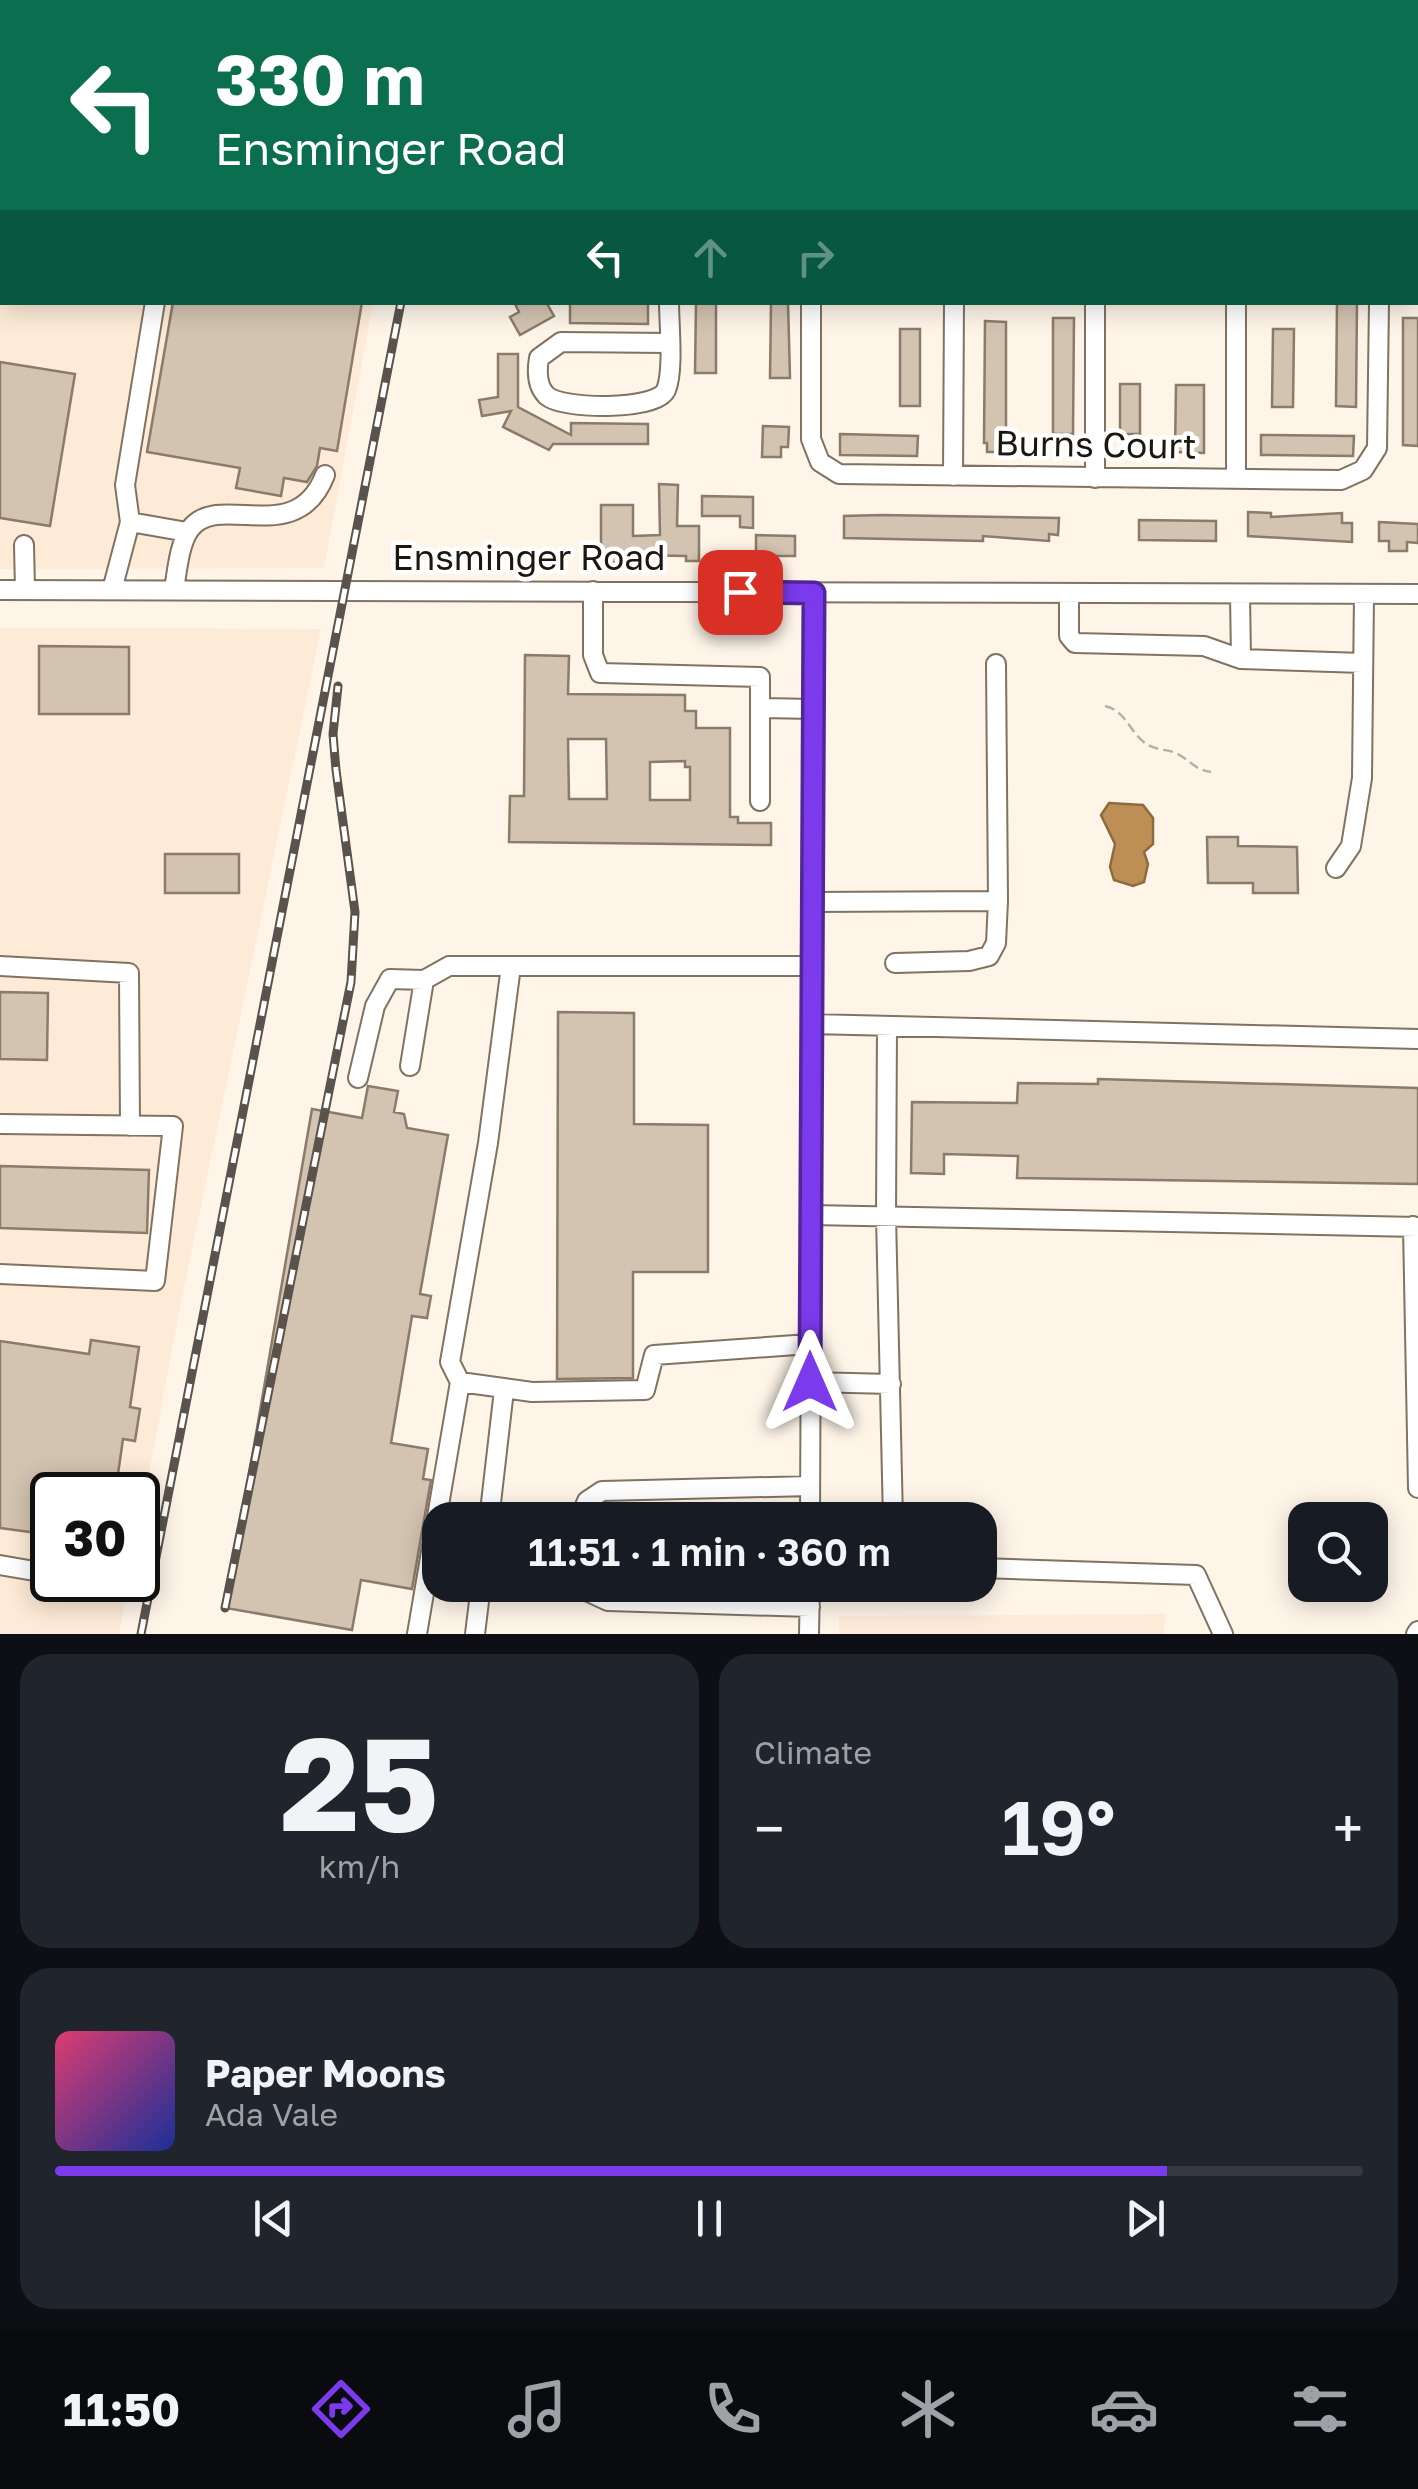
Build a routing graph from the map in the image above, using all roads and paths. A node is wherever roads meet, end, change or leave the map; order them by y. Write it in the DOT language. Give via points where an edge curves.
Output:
graph roads {
  1 [pos="155,305"];
  2 [pos="670,305"];
  3 [pos="812,305"];
  4 [pos="954,305"];
  5 [pos="1095,305"];
  6 [pos="1236,305"];
  7 [pos="1379,305"];
  8 [pos="668,342"];
  9 [pos="324,475"];
  10 [pos="953,476"];
  11 [pos="1095,478"];
  12 [pos="1236,479"];
  13 [pos="130,522"];
  14 [pos="187,532"];
  15 [pos="24,545"];
  16 [pos="0,590"];
  17 [pos="25,590"];
  18 [pos="112,590"];
  19 [pos="174,590"];
  20 [pos="593,591"];
  21 [pos="814,593"];
  22 [pos="1069,594"];
  23 [pos="1240,594"];
  24 [pos="1364,594"];
  25 [pos="1418,594"];
  26 [pos="1241,659"];
  27 [pos="1363,663"];
  28 [pos="996,664"];
  29 [pos="1105,706"];
  30 [pos="760,708"];
  31 [pos="814,709"];
  32 [pos="1210,772"];
  33 [pos="760,801"];
  34 [pos="1336,868"];
  35 [pos="998,900"];
  36 [pos="812,902"];
  37 [pos="896,963"];
  38 [pos="0,966"];
  39 [pos="511,966"];
  40 [pos="812,966"];
  41 [pos="424,980"];
  42 [pos="812,1024"];
  43 [pos="887,1026"];
  44 [pos="1418,1040"];
  45 [pos="410,1066"];
  46 [pos="358,1078"];
  47 [pos="0,1124"];
  48 [pos="130,1126"];
  49 [pos="811,1214"];
  50 [pos="886,1216"];
  51 [pos="1415,1226"];
  52 [pos="0,1274"];
  53 [pos="810,1344"];
  54 [pos="460,1382"];
  55 [pos="810,1382"];
  56 [pos="891,1384"];
  57 [pos="504,1390"];
  58 [pos="810,1486"];
  59 [pos="1418,1488"];
  60 [pos="491,1502"];
  61 [pos="587,1502"];
  62 [pos="810,1502"];
  63 [pos="893,1502"];
  64 [pos="0,1564"];
  65 [pos="997,1568"];
  66 [pos="30,1570"];
  67 [pos="479,1602"];
  68 [pos="642,1602"];
  69 [pos="810,1602"];
  70 [pos="810,1607"];
  71 [pos="418,1634"];
  72 [pos="475,1634"];
  73 [pos="810,1634"];
  74 [pos="1223,1634"];
  1 -- 13 [label="street" via="125,484"];
  2 -- 8 [label="street"];
  3 -- 10 [label="street, Burns Court" via="811,439 820,462 839,474"];
  4 -- 10 [label="street"];
  5 -- 11 [label="street"];
  6 -- 12 [label="street"];
  7 -- 12 [label="street, Burns Court" via="1372,460 1341,480"];
  8 -- 8 [label="street" via="666,389 637,406 558,403 540,384 540,358 561,342"];
  9 -- 14 [label="street" via="318,492 287,514 231,514"];
  10 -- 11 [label="street, Burns Court"];
  11 -- 12 [label="street, Burns Court"];
  13 -- 14 [label="street"];
  13 -- 18 [label="street"];
  14 -- 19 [label="street"];
  15 -- 17 [label="street"];
  16 -- 17 [label="street, Ensminger Road"];
  17 -- 18 [label="street, Ensminger Road"];
  18 -- 19 [label="street, Ensminger Road"];
  19 -- 20 [label="street, Ensminger Road"];
  20 -- 21 [label="street, Ensminger Road"];
  20 -- 30 [label="street" via="593,655 600,673 760,677"];
  21 -- 22 [label="street, Ensminger Road"];
  21 -- 31 [label="street"];
  22 -- 23 [label="street, Ensminger Road"];
  22 -- 26 [label="street" via="1069,636 1075,642 1204,646"];
  23 -- 24 [label="street, Ensminger Road"];
  23 -- 26 [label="street"];
  24 -- 25 [label="street, Ensminger Road"];
  24 -- 27 [label="street"];
  26 -- 27 [label="street"];
  27 -- 34 [label="street" via="1362,778 1351,846"];
  28 -- 35 [label="street"];
  29 -- 32 [label="path" via="1125,717 1149,747 1172,751"];
  30 -- 31 [label="street"];
  30 -- 33 [label="street"];
  31 -- 36 [label="street"];
  35 -- 36 [label="street"];
  35 -- 37 [label="street" via="989,956"];
  36 -- 40 [label="street"];
  38 -- 48 [label="street" via="129,973"];
  39 -- 40 [label="street"];
  39 -- 41 [label="street" via="450,966"];
  39 -- 54 [label="street" via="450,1362"];
  40 -- 42 [label="street"];
  41 -- 45 [label="street"];
  41 -- 46 [label="street" via="390,979 376,1006"];
  42 -- 43 [label="street"];
  42 -- 49 [label="street"];
  43 -- 44 [label="street"];
  43 -- 50 [label="street"];
  47 -- 48 [label="street"];
  48 -- 52 [label="street" via="173,1126 155,1280"];
  49 -- 50 [label="street"];
  49 -- 53 [label="street"];
  50 -- 51 [label="street"];
  50 -- 56 [label="street"];
  51 -- 59 [label="street"];
  53 -- 55 [label="street"];
  53 -- 57 [label="street" via="654,1355 646,1390"];
  54 -- 57 [label="street"];
  54 -- 71 [label="street"];
  55 -- 56 [label="street"];
  55 -- 58 [label="street"];
  56 -- 63 [label="street"];
  57 -- 60 [label="street"];
  58 -- 61 [label="street" via="602,1492"];
  58 -- 62 [label="street"];
  64 -- 66 [label="street"];
  65 -- 74 [label="street" via="1196,1574"];
  67 -- 72 [label="street"];
  68 -- 70 [label="street"];
  69 -- 70 [label="street"];
  70 -- 73 [label="street"];
}
